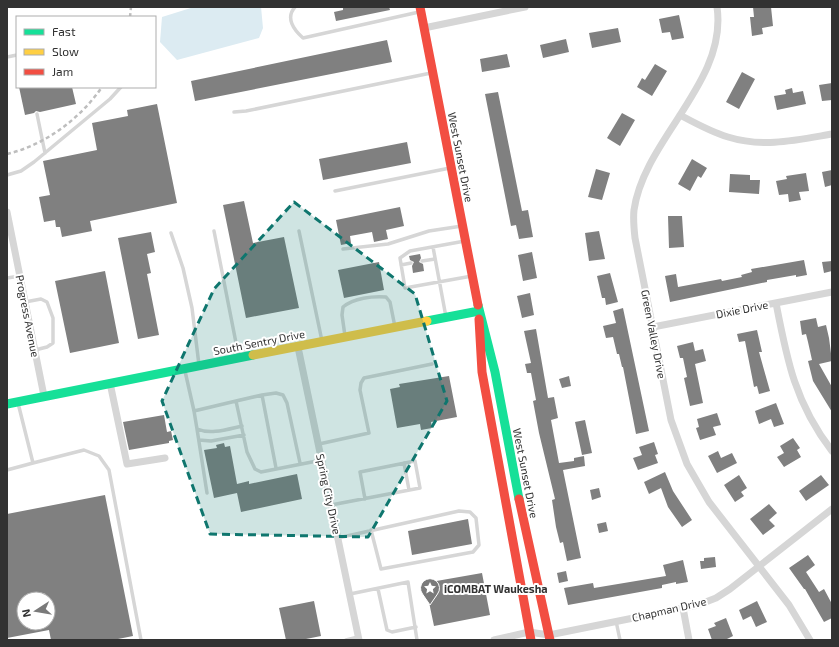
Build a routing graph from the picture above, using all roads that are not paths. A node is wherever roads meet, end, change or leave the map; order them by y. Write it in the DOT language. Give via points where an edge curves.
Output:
graph roads {
  1 [pos="295,7"];
  2 [pos="525,7"];
  3 [pos="717,7"];
  4 [pos="420,10"];
  5 [pos="424,28"];
  6 [pos="432,73"];
  7 [pos="120,88"];
  8 [pos="234,112"];
  9 [pos="37,114"];
  10 [pos="680,115"];
  11 [pos="832,134"];
  12 [pos="45,153"];
  13 [pos="451,168"];
  14 [pos="7,175"];
  15 [pos="335,191"];
  16 [pos="7,212"];
  17 [pos="463,225"];
  18 [pos="214,231"];
  19 [pos="299,232"];
  20 [pos="171,233"];
  21 [pos="466,241"];
  22 [pos="10,244"];
  23 [pos="433,247"];
  24 [pos="343,249"];
  25 [pos="435,258"];
  26 [pos="422,261"];
  27 [pos="411,263"];
  28 [pos="401,265"];
  29 [pos="473,275"];
  30 [pos="20,276"];
  31 [pos="7,278"];
  32 [pos="439,281"];
  33 [pos="832,292"];
  34 [pos="25,302"];
  35 [pos="776,303"];
  36 [pos="479,311"];
  37 [pos="446,318"];
  38 [pos="653,327"];
  39 [pos="395,328"];
  40 [pos="345,338"];
  41 [pos="322,342"];
  42 [pos="298,347"];
  43 [pos="35,350"];
  44 [pos="239,359"];
  45 [pos="432,364"];
  46 [pos="199,366"];
  47 [pos="185,369"];
  48 [pos="110,383"];
  49 [pos="44,396"];
  50 [pos="262,396"];
  51 [pos="236,401"];
  52 [pos="18,402"];
  53 [pos="7,404"];
  54 [pos="194,411"];
  55 [pos="242,426"];
  56 [pos="197,429"];
  57 [pos="244,435"];
  58 [pos="199,440"];
  59 [pos="319,444"];
  60 [pos="832,451"];
  61 [pos="165,458"];
  62 [pos="322,460"];
  63 [pos="33,463"];
  64 [pos="300,463"];
  65 [pos="404,463"];
  66 [pos="276,468"];
  67 [pos="7,470"];
  68 [pos="409,490"];
  69 [pos="207,493"];
  70 [pos="365,499"];
  71 [pos="331,505"];
  72 [pos="832,509"];
  73 [pos="371,530"];
  74 [pos="338,538"];
  75 [pos="758,567"];
  76 [pos="378,589"];
  77 [pos="350,594"];
  78 [pos="683,608"];
  79 [pos="616,621"];
  80 [pos="416,627"];
  81 [pos="530,636"];
  82 [pos="359,638"];
  83 [pos="547,638"];
  84 [pos="141,640"];
  85 [pos="346,640"];
  86 [pos="418,640"];
  87 [pos="494,640"];
  88 [pos="620,640"];
  89 [pos="689,640"];
  90 [pos="810,640"];
  1 -- 4 [label="lane" via="291,17 294,30 303,38"];
  2 -- 5 [label="street"];
  3 -- 10 [label="street, Green Valley Drive" via="718,32 712,54"];
  4 -- 5 [label="main road, West Sunset Drive"];
  5 -- 6 [label="main road, West Sunset Drive"];
  6 -- 8 [label="lane"];
  6 -- 13 [label="main road, West Sunset Drive"];
  7 -- 12 [label="lane"];
  9 -- 12 [label="lane"];
  10 -- 11 [label="street" via="717,133 751,142 783,143"];
  10 -- 38 [label="street, Green Valley Drive" via="644,180 634,211 635,238"];
  12 -- 14 [label="lane" via="21,171"];
  13 -- 15 [label="lane"];
  13 -- 17 [label="main road, West Sunset Drive"];
  16 -- 22 [label="street, Progress Avenue"];
  17 -- 21 [label="main road, West Sunset Drive"];
  17 -- 24 [label="lane" via="429,231 388,244"];
  18 -- 44 [label="lane"];
  19 -- 41 [label="lane"];
  20 -- 46 [label="lane" via="184,268"];
  21 -- 23 [label="lane"];
  21 -- 29 [label="main road, West Sunset Drive"];
  22 -- 30 [label="street, Progress Avenue"];
  23 -- 25 [label="lane"];
  23 -- 28 [label="lane" via="410,251 400,258"];
  25 -- 26 [label="lane"];
  25 -- 32 [label="lane"];
  27 -- 28 [label="lane"];
  28 -- 32 [label="lane" via="405,288"];
  29 -- 32 [label="lane"];
  29 -- 36 [label="main road, West Sunset Drive"];
  30 -- 31 [label="lane"];
  30 -- 34 [label="street, Progress Avenue"];
  32 -- 37 [label="lane"];
  33 -- 35 [label="street, Dixie Drive"];
  34 -- 43 [label="street, Progress Avenue"];
  34 -- 43 [label="lane" via="41,299 47,302 53,318 53,343"];
  35 -- 38 [label="street, Dixie Drive"];
  35 -- 60 [label="street" via="789,367 797,390 813,424"];
  36 -- 37 [label="main road, South Sentry Drive"];
  36 -- 81 [label="main road, West Sunset Drive" via="478,332 482,372"];
  36 -- 83 [label="main road, West Sunset Drive" via="494,366"];
  37 -- 39 [label="main road, South Sentry Drive"];
  38 -- 75 [label="street, Green Valley Drive" via="671,420 687,464 709,502"];
  39 -- 40 [label="main road, South Sentry Drive"];
  39 -- 40 [label="lane" via="390,302 386,297 361,299 348,302 343,307"];
  40 -- 41 [label="main road, South Sentry Drive"];
  41 -- 42 [label="main road, South Sentry Drive"];
  42 -- 44 [label="main road, South Sentry Drive"];
  42 -- 59 [label="street, Spring City Drive"];
  43 -- 49 [label="street, Progress Avenue"];
  44 -- 46 [label="main road, South Sentry Drive"];
  45 -- 59 [label="lane" via="364,378 360,383 360,390 369,433"];
  46 -- 47 [label="main road, South Sentry Drive"];
  47 -- 48 [label="main road, South Sentry Drive"];
  47 -- 54 [label="lane"];
  48 -- 49 [label="main road, South Sentry Drive"];
  48 -- 61 [label="street" via="127,464"];
  49 -- 52 [label="main road, South Sentry Drive"];
  50 -- 51 [label="lane"];
  50 -- 64 [label="lane" via="276,393 283,395"];
  50 -- 66 [label="lane"];
  51 -- 54 [label="lane"];
  51 -- 55 [label="lane"];
  52 -- 53 [label="main road, South Sentry Drive"];
  52 -- 63 [label="lane"];
  54 -- 56 [label="lane"];
  55 -- 56 [label="lane" via="214,432"];
  55 -- 57 [label="lane"];
  56 -- 58 [label="lane"];
  57 -- 58 [label="lane" via="218,441"];
  57 -- 66 [label="lane" via="250,462 255,470 260,472"];
  58 -- 69 [label="lane"];
  59 -- 62 [label="street, Spring City Drive"];
  62 -- 64 [label="lane"];
  62 -- 71 [label="street, Spring City Drive"];
  63 -- 67 [label="lane"];
  63 -- 84 [label="lane" via="84,450 99,456 109,470"];
  64 -- 66 [label="lane"];
  65 -- 68 [label="lane"];
  65 -- 68 [label="lane" via="415,461 420,488"];
  65 -- 70 [label="lane" via="360,472"];
  68 -- 70 [label="lane"];
  70 -- 71 [label="lane"];
  71 -- 74 [label="street, Spring City Drive"];
  72 -- 75 [label="street, Chapman Drive"];
  73 -- 73 [label="lane" via="459,511 470,512 476,518 479,545 473,552 381,569"];
  73 -- 74 [label="lane"];
  74 -- 77 [label="street, Spring City Drive"];
  75 -- 78 [label="street, Chapman Drive" via="716,598"];
  75 -- 90 [label="street, Green Valley Drive" via="789,605"];
  76 -- 77 [label="lane"];
  76 -- 80 [label="lane" via="387,630 392,632"];
  76 -- 80 [label="lane" via="408,582"];
  77 -- 82 [label="street, Spring City Drive"];
  78 -- 79 [label="street, Chapman Drive"];
  78 -- 89 [label="street"];
  79 -- 83 [label="street, Chapman Drive"];
  79 -- 88 [label="lane"];
  80 -- 86 [label="lane"];
  81 -- 83 [label="street, Chapman Drive"];
  81 -- 87 [label="street, Chapman Drive"];
  82 -- 85 [label="lane"];
}
